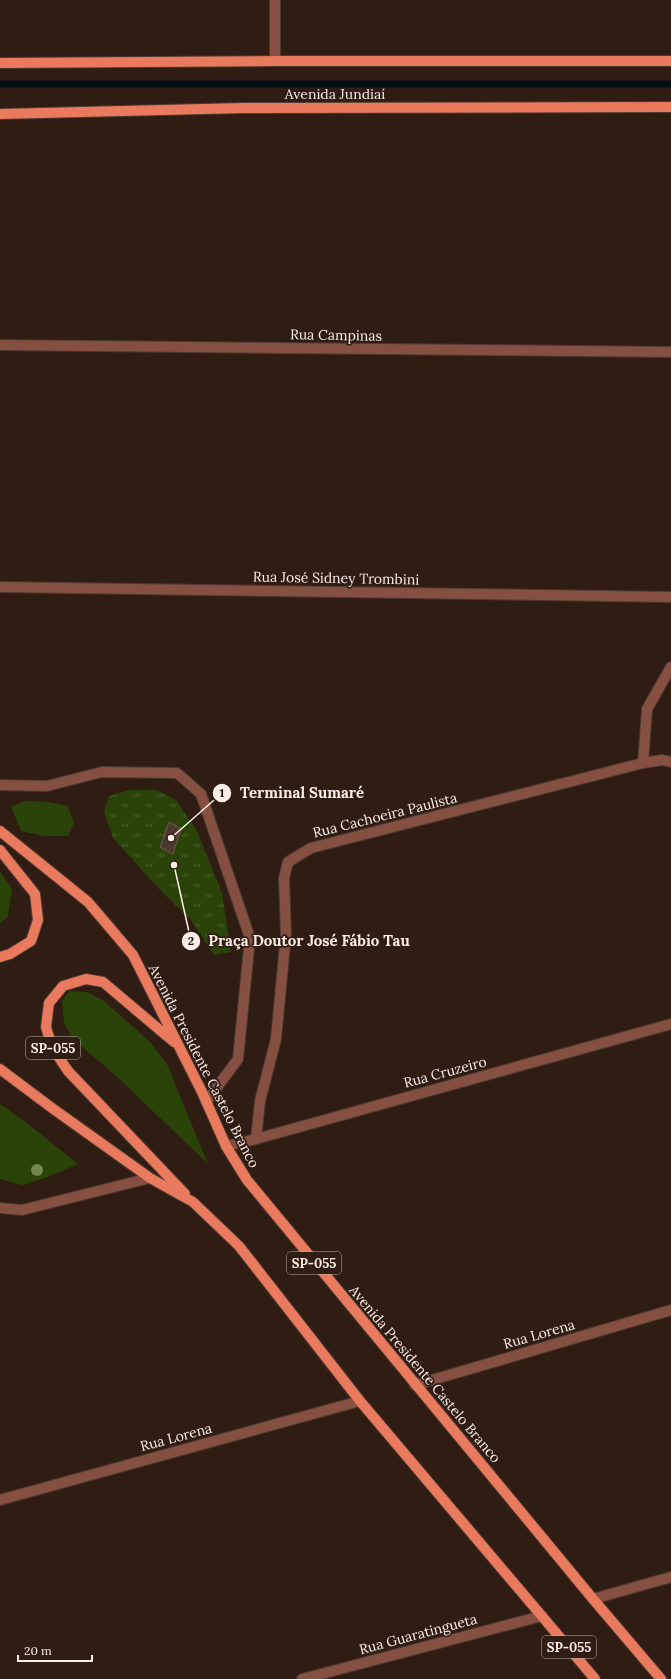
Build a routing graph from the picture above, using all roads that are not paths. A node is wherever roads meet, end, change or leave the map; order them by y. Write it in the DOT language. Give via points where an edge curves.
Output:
graph roads {
  1 [pos="275,0"];
  2 [pos="275,61"];
  3 [pos="671,61"];
  4 [pos="0,63"];
  5 [pos="671,107"];
  6 [pos="0,114"];
  7 [pos="0,345"];
  8 [pos="671,352"];
  9 [pos="0,587"];
  10 [pos="671,597"];
  11 [pos="671,667"];
  12 [pos="671,762"];
  13 [pos="644,763"];
  14 [pos="0,784"];
  15 [pos="0,831"];
  16 [pos="0,850"];
  17 [pos="0,957"];
  18 [pos="671,1024"];
  19 [pos="177,1045"];
  20 [pos="0,1069"];
  21 [pos="206,1102"];
  22 [pos="256,1139"];
  23 [pos="226,1146"];
  24 [pos="150,1178"];
  25 [pos="193,1202"];
  26 [pos="0,1208"];
  27 [pos="671,1310"];
  28 [pos="415,1385"];
  29 [pos="360,1401"];
  30 [pos="0,1500"];
  31 [pos="671,1578"];
  32 [pos="593,1599"];
  33 [pos="542,1616"];
  34 [pos="302,1679"];
  35 [pos="595,1679"];
  36 [pos="661,1679"];
  1 -- 2 [label="street"];
  2 -- 3 [label="main road"];
  2 -- 4 [label="main road"];
  5 -- 6 [label="main road, Avenida Jundiaí" via="244,108"];
  7 -- 8 [label="street, Rua Campinas"];
  9 -- 10 [label="street, Rua José Sidney Trombini"];
  11 -- 13 [label="street" via="647,709"];
  12 -- 13 [label="street, Rua Cachoeira Paulista" via="662,760"];
  13 -- 22 [label="street, Rua Cachoeira Paulista" via="311,848 288,862 284,878 286,934 276,1039 260,1101"];
  14 -- 21 [label="street" via="47,786 102,772 177,773 201,794 250,938 238,1059"];
  15 -- 19 [label="main road, Avenida Presidente Castelo Branco / SP-055" via="88,902 133,956"];
  16 -- 17 [label="main road" via="35,894 38,920 30,941 10,954"];
  18 -- 22 [label="street, Rua Cruzeiro"];
  19 -- 21 [label="main road, Avenida Presidente Castelo Branco / SP-055"];
  19 -- 25 [label="main road, SP-055" via="103,982 86,979 63,986 49,1003 46,1027 52,1047 68,1071"];
  20 -- 24 [label="main road, SP-055"];
  21 -- 23 [label="main road, Avenida Presidente Castelo Branco / SP-055"];
  22 -- 23 [label="street, Rua Cruzeiro"];
  23 -- 28 [label="main road, Avenida Presidente Castelo Branco / SP-055" via="247,1180"];
  24 -- 25 [label="main road, SP-055"];
  24 -- 26 [label="street" via="22,1210"];
  25 -- 29 [label="main road, SP-055" via="239,1246"];
  27 -- 28 [label="street, Rua Lorena"];
  28 -- 32 [label="main road, Avenida Presidente Castelo Branco / SP-055"];
  29 -- 30 [label="street, Rua Lorena"];
  29 -- 33 [label="main road, SP-055"];
  31 -- 32 [label="street"];
  32 -- 36 [label="main road, Avenida Presidente Castelo Branco / SP-055"];
  33 -- 34 [label="street, Rua Guaratingueta"];
  33 -- 35 [label="main road, SP-055"];
}
